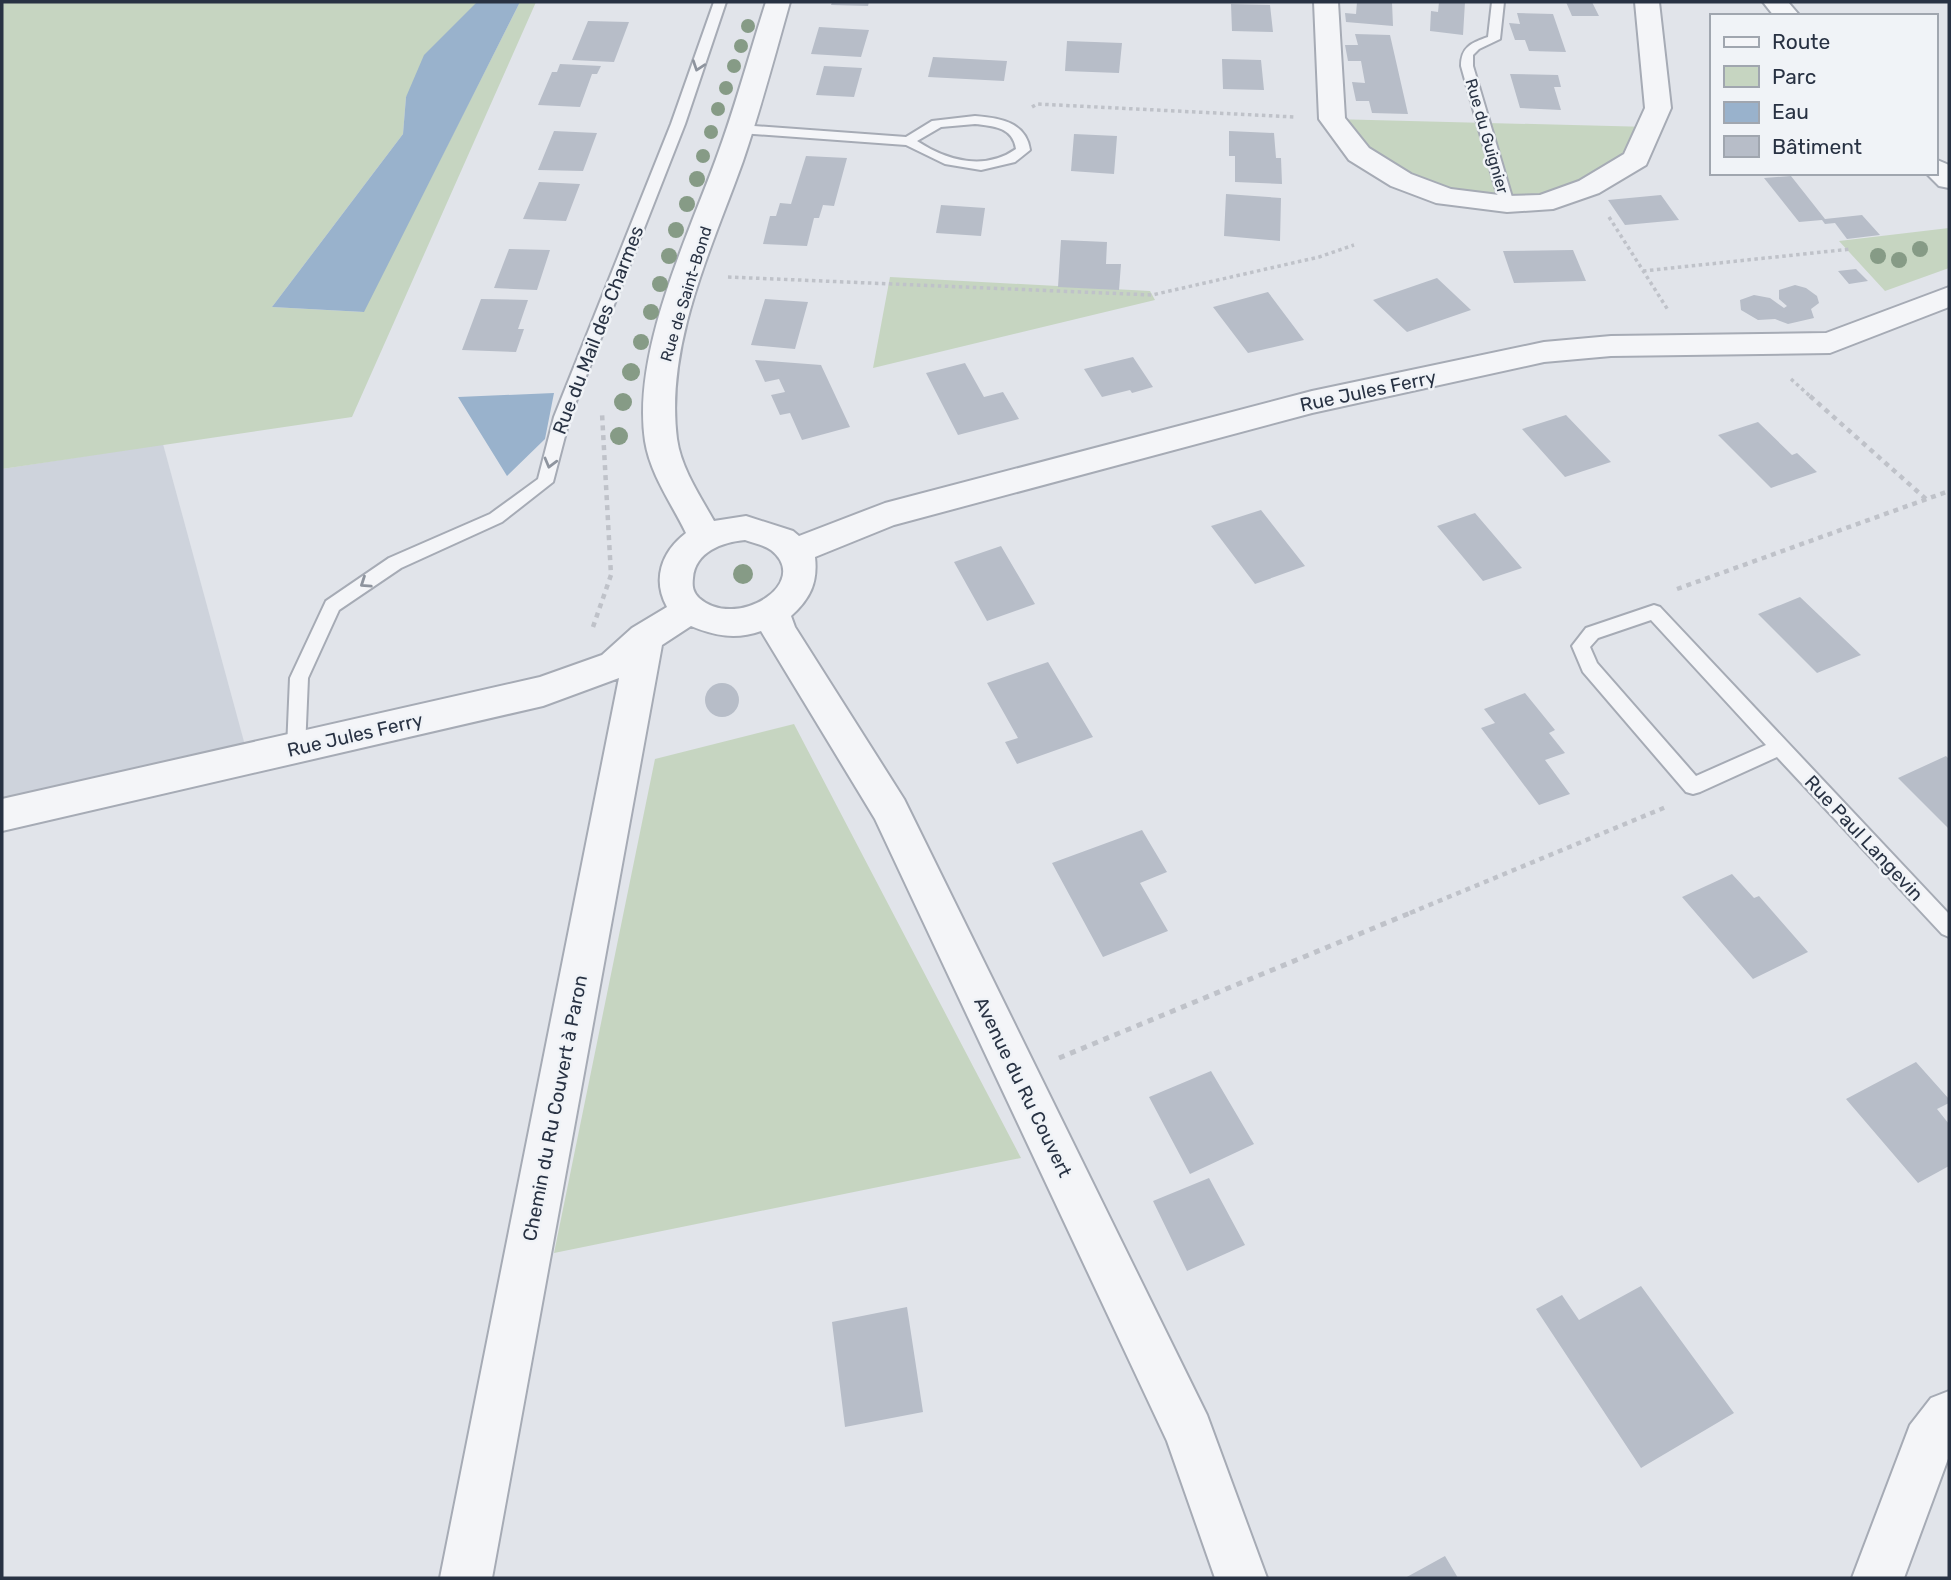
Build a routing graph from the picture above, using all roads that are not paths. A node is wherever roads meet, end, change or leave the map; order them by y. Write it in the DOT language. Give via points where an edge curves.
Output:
graph roads {
  1 [pos="720,2"];
  2 [pos="778,2"];
  3 [pos="1326,2"];
  4 [pos="1498,2"];
  5 [pos="1647,2"];
  6 [pos="740,129"];
  7 [pos="909,141"];
  8 [pos="1507,204"];
  9 [pos="1949,296"];
  10 [pos="705,537"];
  11 [pos="796,552"];
  12 [pos="689,610"];
  13 [pos="772,613"];
  14 [pos="645,638"];
  15 [pos="1780,747"];
  16 [pos="296,749"];
  17 [pos="2,815"];
  18 [pos="1949,928"];
  19 [pos="1949,1416"];
  20 [pos="466,1578"];
  21 [pos="1241,1578"];
  22 [pos="1878,1578"];
  1 -- 16 [label="lane, Rue du Mail des Charmes, one-way" via="678,124 562,417 545,482 496,518 395,563 332,606 299,678"];
  2 -- 6 [label="street, Rue de Saint-Bond"];
  3 -- 8 [label="street" via="1332,119 1359,154 1401,180 1446,197"];
  4 -- 8 [label="lane, Rue du Guignier" via="1494,39 1475,46 1467,54 1467,66"];
  5 -- 8 [label="street" via="1658,108 1636,159 1589,187 1543,203"];
  6 -- 7 [label="lane"];
  6 -- 10 [label="street, Rue de Saint-Bond" via="669,340 662,382 661,442"];
  7 -- 7 [label="lane" via="920,131 948,121 977,120 1011,127 1021,136 1023,150 995,163 975,165 942,160"];
  9 -- 11 [label="street, Rue Jules Ferry" via="1830,343 1611,346 1544,352 1312,402 911,508"];
  10 -- 11 [label="street" via="725,530 767,531"];
  10 -- 12 [label="street" via="683,556 674,580 678,596"];
  11 -- 13 [label="street" via="801,578 796,591"];
  12 -- 13 [label="street" via="703,618 737,623"];
  12 -- 14 [label="street, Rue Jules Ferry"];
  13 -- 21 [label="street, Avenue du Ru Couvert" via="890,810 1189,1433"];
  14 -- 16 [label="street, Rue Jules Ferry" via="615,665 543,691"];
  14 -- 20 [label="street, Chemin du Ru Couvert à Paron"];
  15 -- 15 [label="lane, Rue Paul Langevin" via="1693,786 1589,667 1581,646 1592,633 1654,612"];
  15 -- 18 [label="lane, Rue Paul Langevin"];
  16 -- 17 [label="street, Rue Jules Ferry"];
  19 -- 22 [label="street" via="1928,1443"];
}
